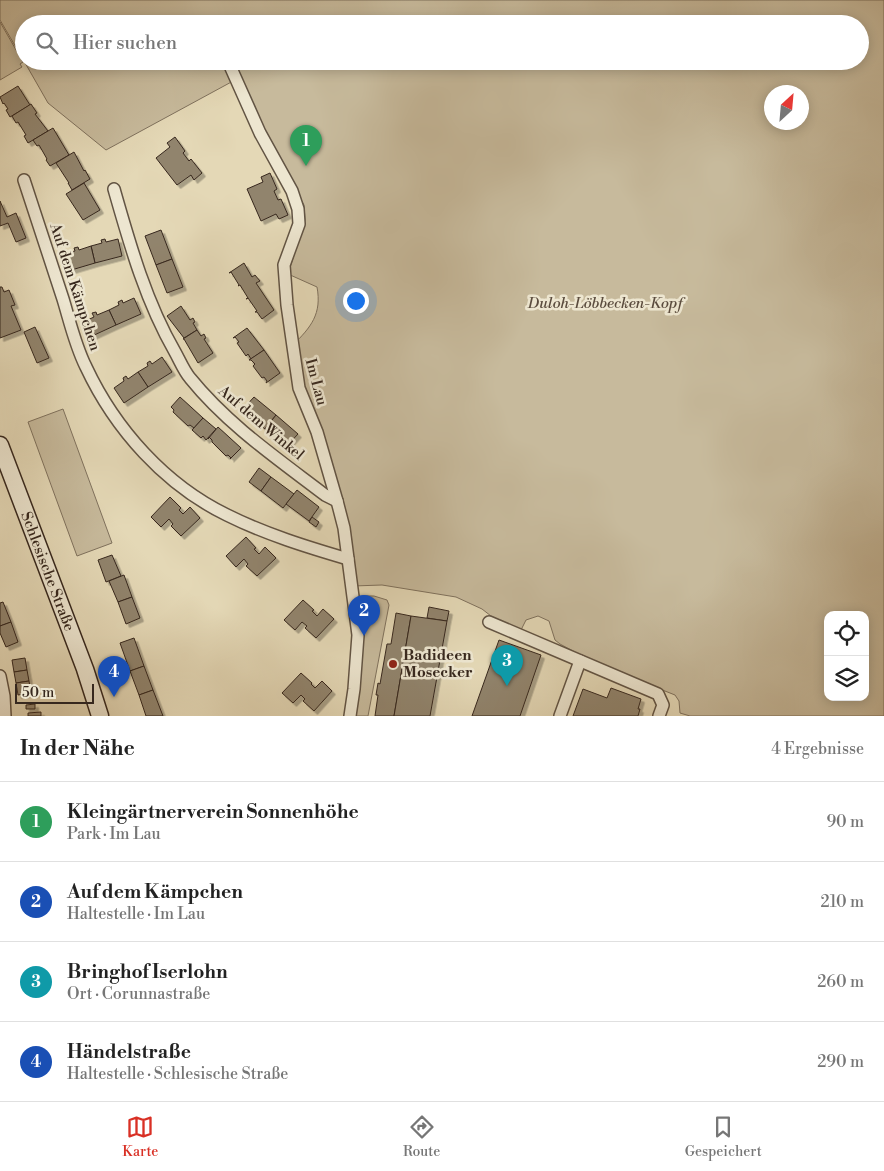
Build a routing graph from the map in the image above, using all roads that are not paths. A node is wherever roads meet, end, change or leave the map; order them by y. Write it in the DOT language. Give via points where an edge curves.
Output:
graph roads {
  1 [pos="232,70"];
  2 [pos="24,180"];
  3 [pos="114,189"];
  4 [pos="0,445"];
  5 [pos="338,500"];
  6 [pos="348,559"];
  7 [pos="490,622"];
  8 [pos="580,660"];
  9 [pos="85,669"];
  10 [pos="0,676"];
  11 [pos="5,716"];
  12 [pos="100,716"];
  13 [pos="106,716"];
  14 [pos="350,716"];
  15 [pos="560,716"];
  16 [pos="659,716"];
  1 -- 5 [label="street, Im Lau" via="298,209 299,224 284,266 290,338 299,388 317,432"];
  2 -- 6 [label="street, Auf dem Kämpchen" via="86,368 125,432 169,476 225,515 259,530"];
  3 -- 5 [label="street, Auf dem Winkel" via="150,303 189,377 242,430 325,495"];
  4 -- 9 [label="main road, Schlesische Straße"];
  5 -- 6 [label="street, Im Lau"];
  6 -- 14 [label="street, Im Lau" via="358,635"];
  7 -- 8 [label="street"];
  8 -- 15 [label="street"];
  8 -- 16 [label="street" via="658,694 663,705"];
  9 -- 12 [label="main road, Schlesische Straße"];
  9 -- 13 [label="main road, Schlesische Straße"];
  10 -- 11 [label="street"];
}
